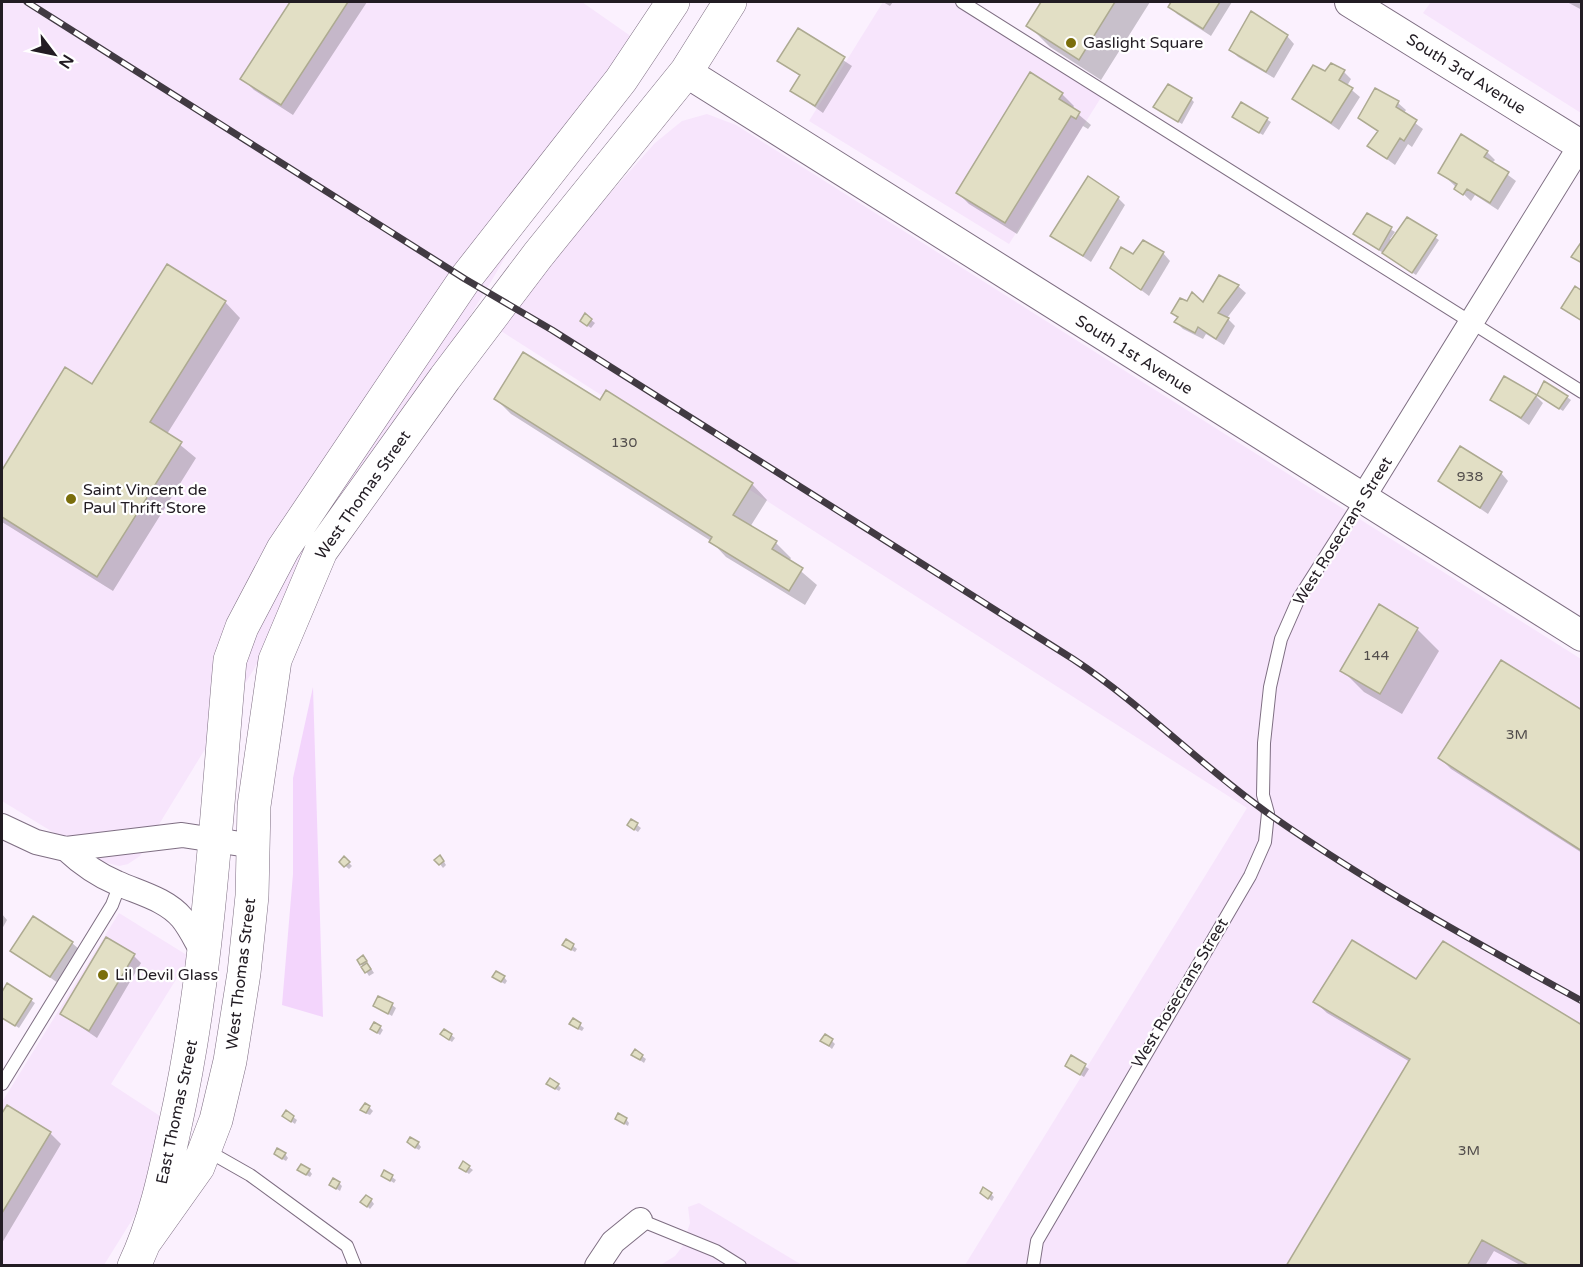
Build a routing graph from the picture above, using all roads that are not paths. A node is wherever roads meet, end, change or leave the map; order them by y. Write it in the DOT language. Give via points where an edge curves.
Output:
graph roads {
  1 [pos="673,2"];
  2 [pos="686,2"];
  3 [pos="730,2"];
  4 [pos="962,2"];
  5 [pos="1350,2"];
  6 [pos="687,72"];
  7 [pos="1581,145"];
  8 [pos="1471,323"];
  9 [pos="1581,392"];
  10 [pos="1362,499"];
  11 [pos="1581,636"];
  12 [pos="2,826"];
  13 [pos="213,839"];
  14 [pos="254,846"];
  15 [pos="66,849"];
  16 [pos="120,884"];
  17 [pos="204,954"];
  18 [pos="2,1084"];
  19 [pos="206,1150"];
  20 [pos="640,1220"];
  21 [pos="139,1254"];
  22 [pos="355,1266"];
  23 [pos="597,1266"];
  24 [pos="740,1266"];
  25 [pos="1033,1266"];
  1 -- 13 [label="main road" via="614,90 465,279 283,549 242,627 230,660"];
  2 -- 6 [label="main road" via="667,41 667,51"];
  3 -- 6 [label="main road, West Thomas Street"];
  4 -- 8 [label="lane"];
  5 -- 7 [label="street, South 3rd Avenue"];
  6 -- 10 [label="street, South 1st Avenue"];
  6 -- 14 [label="main road, West Thomas Street" via="538,255 321,551 275,660 254,806"];
  7 -- 8 [label="street, West Rosecrans Street"];
  8 -- 9 [label="lane"];
  8 -- 10 [label="street, West Rosecrans Street"];
  10 -- 11 [label="street, South 1st Avenue"];
  10 -- 25 [label="lane, West Rosecrans Street" via="1299,598 1281,639 1270,687 1264,743 1263,795 1268,813 1265,842 1250,876 1037,1241"];
  12 -- 15 [label="street" via="36,842"];
  13 -- 14 [label="street"];
  13 -- 15 [label="street" via="182,835"];
  13 -- 17 [label="main road"];
  14 -- 19 [label="main road, West Thomas Street" via="249,935 240,1000 222,1097"];
  15 -- 16 [label="street" via="80,862"];
  16 -- 17 [label="street" via="159,901 181,917"];
  16 -- 18 [label="lane" via="112,905"];
  17 -- 21 [label="main road, East Thomas Street" via="189,1067 164,1176"];
  19 -- 21 [label="main road, West Thomas Street"];
  19 -- 22 [label="lane" via="250,1175 347,1246"];
  20 -- 23 [label="street" via="613,1242"];
  20 -- 24 [label="lane" via="716,1251"];
}
